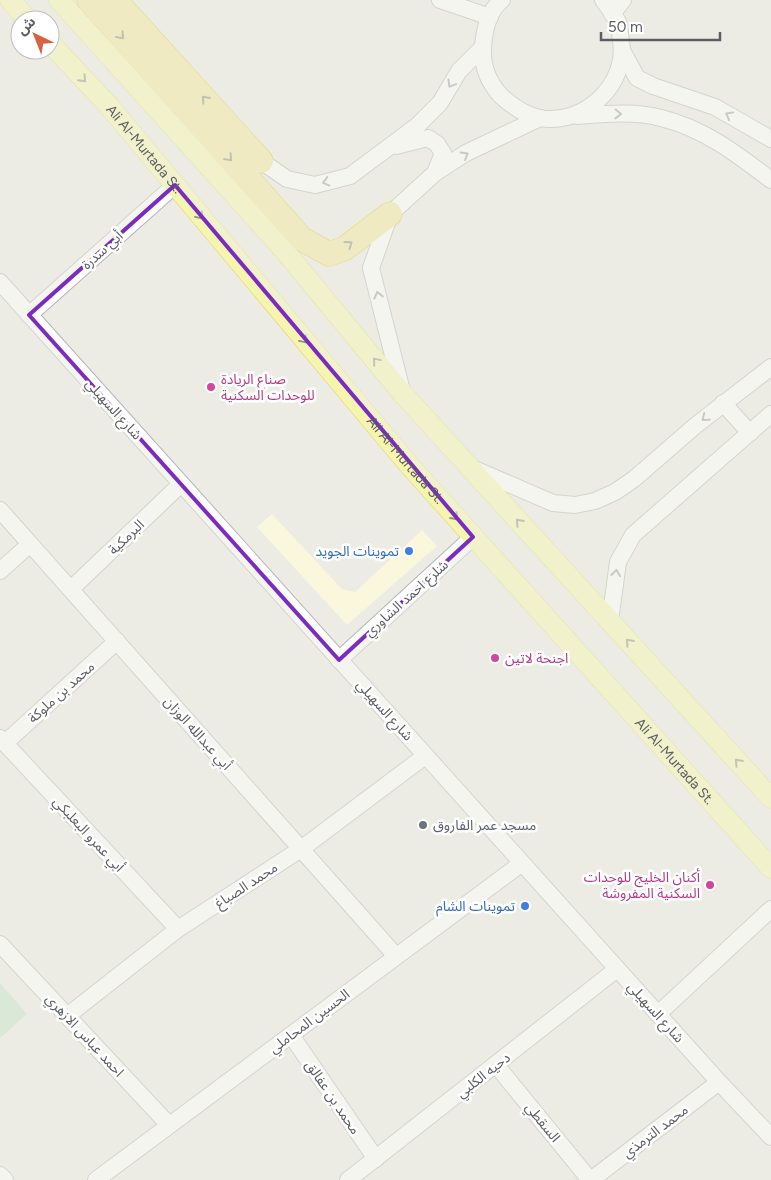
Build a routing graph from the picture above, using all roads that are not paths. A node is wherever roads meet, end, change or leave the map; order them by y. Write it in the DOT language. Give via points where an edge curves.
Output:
graph roads {
  1 [pos="4,0"];
  2 [pos="10,0"];
  3 [pos="59,0"];
  4 [pos="89,0"];
  5 [pos="115,0"];
  6 [pos="440,0"];
  7 [pos="502,0"];
  8 [pos="603,0"];
  9 [pos="624,0"];
  10 [pos="0,4"];
  11 [pos="19,10"];
  12 [pos="612,14"];
  13 [pos="490,17"];
  14 [pos="483,48"];
  15 [pos="623,52"];
  16 [pos="60,54"];
  17 [pos="570,117"];
  18 [pos="540,118"];
  19 [pos="771,139"];
  20 [pos="389,147"];
  21 [pos="261,162"];
  22 [pos="435,174"];
  23 [pos="771,180"];
  24 [pos="175,185"];
  25 [pos="390,214"];
  26 [pos="0,282"];
  27 [pos="30,315"];
  28 [pos="771,367"];
  29 [pos="402,393"];
  30 [pos="723,403"];
  31 [pos="771,414"];
  32 [pos="750,433"];
  33 [pos="470,467"];
  34 [pos="181,484"];
  35 [pos="0,510"];
  36 [pos="474,537"];
  37 [pos="30,544"];
  38 [pos="0,571"];
  39 [pos="71,589"];
  40 [pos="610,621"];
  41 [pos="117,641"];
  42 [pos="339,660"];
  43 [pos="2,741"];
  44 [pos="426,756"];
  45 [pos="771,798"];
  46 [pos="301,849"];
  47 [pos="522,862"];
  48 [pos="771,868"];
  49 [pos="771,909"];
  50 [pos="178,929"];
  51 [pos="0,944"];
  52 [pos="396,956"];
  53 [pos="617,969"];
  54 [pos="658,1014"];
  55 [pos="67,1016"];
  56 [pos="291,1035"];
  57 [pos="496,1065"];
  58 [pos="719,1082"];
  59 [pos="169,1125"];
  60 [pos="771,1137"];
  61 [pos="376,1159"];
  62 [pos="0,1175"];
  63 [pos="5,1180"];
  64 [pos="96,1180"];
  65 [pos="348,1180"];
  66 [pos="591,1180"];
  1 -- 10 [label="street"];
  2 -- 11 [label="main road"];
  29 -- 3 [label="main road, one-way" via="284,250"];
  4 -- 25 [label="highway, one-way" via="302,239 329,254 344,249"];
  21 -- 5 [label="highway, one-way"];
  6 -- 13 [label="street"];
  7 -- 13 [label="street"];
  8 -- 12 [label="street"];
  9 -- 12 [label="street"];
  12 -- 15 [label="street" via="618,23"];
  13 -- 14 [label="street" via="484,30"];
  14 -- 18 [label="street" via="482,59 492,86 513,107"];
  14 -- 20 [label="street, one-way" via="459,71 440,103"];
  15 -- 17 [label="street" via="614,80 596,103"];
  19 -- 15 [label="street, one-way" via="715,107 637,78"];
  16 -- 24 [label="main road, Ali Al-Murtada St., one-way"];
  17 -- 18 [label="street"];
  17 -- 23 [label="street, one-way" via="619,113 661,118 704,133"];
  22 -- 18 [label="street, one-way" via="466,153"];
  20 -- 21 [label="street, one-way" via="350,176 315,185 287,179"];
  20 -- 22 [label="street" via="428,138 443,153"];
  22 -- 25 [label="street"];
  24 -- 27 [label="street, أبي سدرة"];
  24 -- 36 [label="main road, Ali Al-Murtada St., one-way" via="402,458"];
  29 -- 25 [label="street, one-way" via="372,268"];
  26 -- 27 [label="street, شارع السهيلي"];
  27 -- 34 [label="street, شارع السهيلي"];
  28 -- 30 [label="street"];
  29 -- 33 [label="main road"];
  30 -- 32 [label="street"];
  30 -- 33 [label="street, one-way" via="634,479 595,501 575,505 552,503"];
  31 -- 32 [label="street"];
  40 -- 32 [label="street, one-way" via="618,562 633,535"];
  40 -- 33 [label="main road, one-way"];
  34 -- 39 [label="street, البرمكية"];
  34 -- 42 [label="street, شارع السهيلي"];
  35 -- 37 [label="street, أبي عبدالله الوزان"];
  36 -- 42 [label="street, شلرع احمد الشاوري"];
  36 -- 48 [label="main road, Ali Al-Murtada St."];
  37 -- 38 [label="street"];
  37 -- 39 [label="street, أبي عبدالله الوزان"];
  39 -- 41 [label="street, أبي عبدالله الوزان"];
  45 -- 40 [label="main road, one-way"];
  41 -- 43 [label="street, محمد بن ملوكة"];
  41 -- 46 [label="street, أبي عبدالله الوزان"];
  42 -- 44 [label="street, شارع السهيلي"];
  43 -- 50 [label="street, أبي عمرو البعلبكي"];
  44 -- 46 [label="street, محمد الصباغ"];
  44 -- 47 [label="street, شارع السهيلي"];
  46 -- 50 [label="street, محمد الصباغ"];
  46 -- 52 [label="street, أبي عبدالله الوزان"];
  47 -- 52 [label="street, الحسين المحاملي"];
  47 -- 53 [label="street, شارع السهيلي"];
  49 -- 54 [label="street"];
  50 -- 55 [label="street, محمد الصباغ"];
  51 -- 55 [label="street, احمد عباس الازهري"];
  52 -- 56 [label="street, الحسين المحاملي"];
  53 -- 54 [label="street, شارع السهيلي"];
  53 -- 57 [label="street, دحيه الكلبي"];
  54 -- 58 [label="street, شارع السهيلي"];
  55 -- 59 [label="street, احمد عباس الازهري"];
  56 -- 59 [label="street, الحسين المحاملي"];
  56 -- 61 [label="street, محمد بن عفالق"];
  57 -- 61 [label="street, دحيه الكلبي"];
  57 -- 66 [label="street, السقطي"];
  58 -- 60 [label="street, شارع السهيلي"];
  58 -- 66 [label="street, محمد الترمذي"];
  59 -- 64 [label="street, الحسين المحاملي"];
  61 -- 65 [label="street, دحيه الكلبي"];
  62 -- 63 [label="street"];
}
